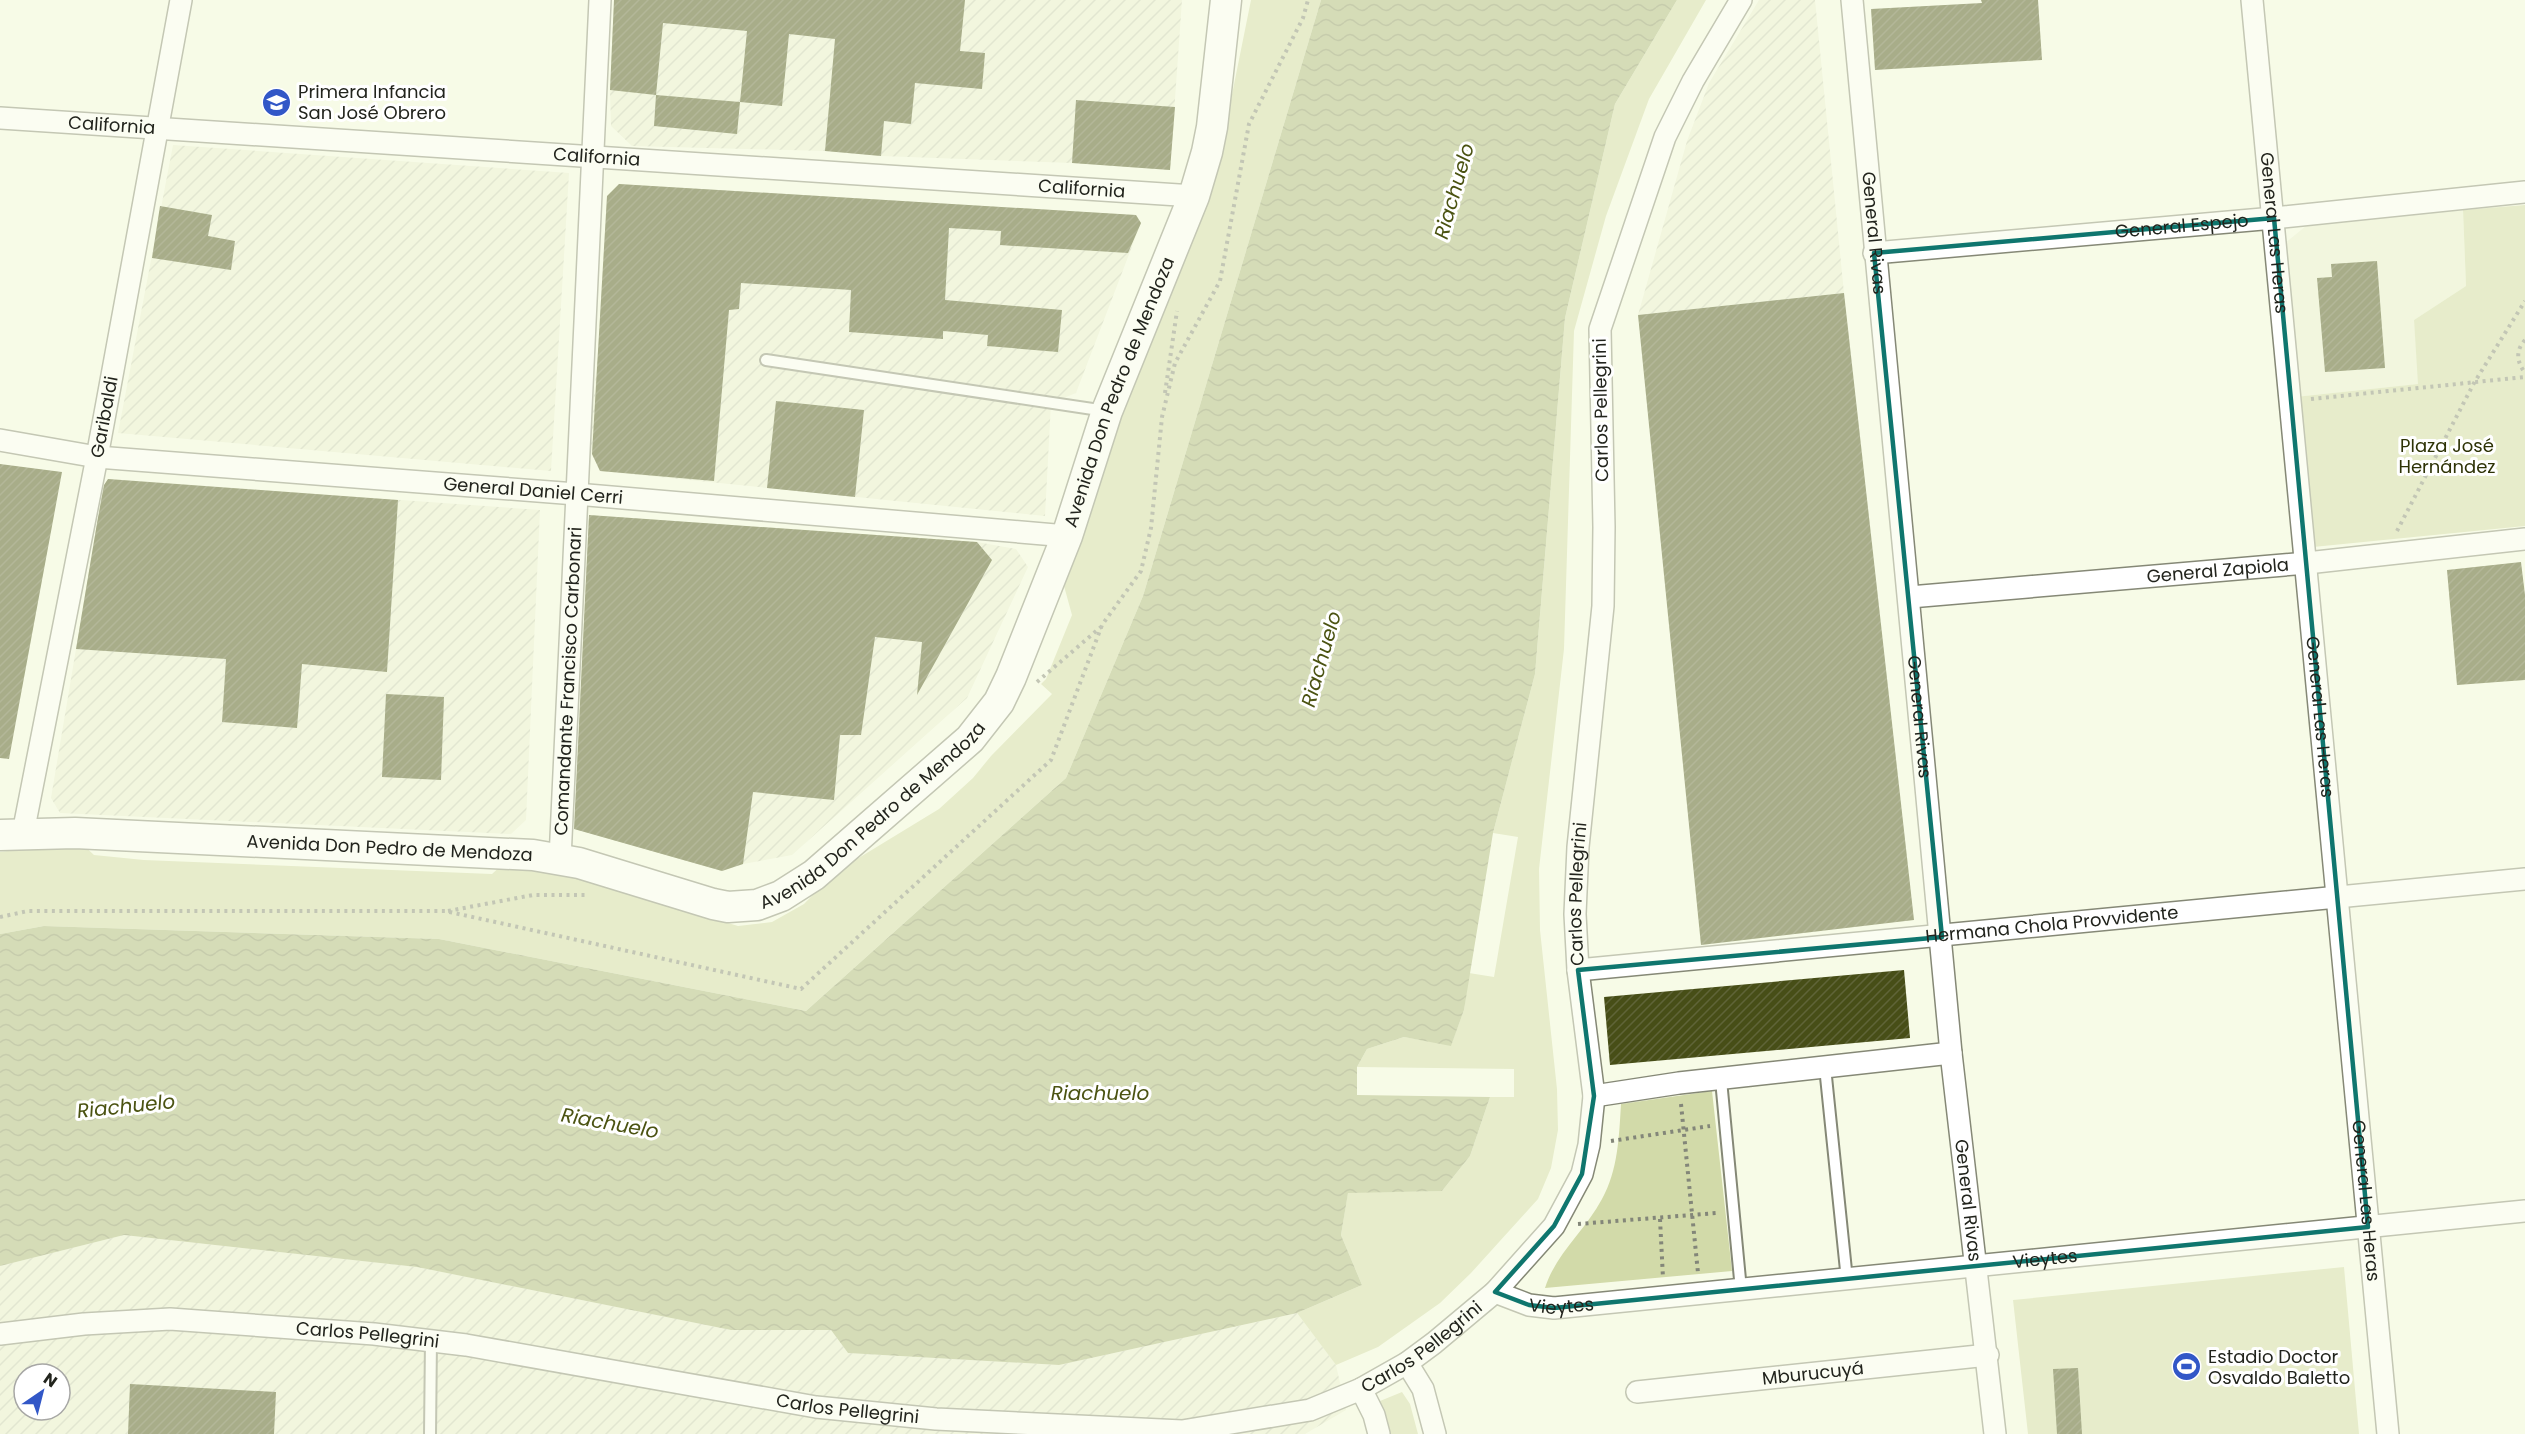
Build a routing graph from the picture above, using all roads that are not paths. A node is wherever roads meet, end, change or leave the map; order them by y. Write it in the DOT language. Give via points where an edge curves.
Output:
graph roads {
  1 [pos="181,0"];
  2 [pos="600,0"];
  3 [pos="1226,0"];
  4 [pos="1741,0"];
  5 [pos="1852,0"];
  6 [pos="2252,0"];
  7 [pos="0,118"];
  8 [pos="157,129"];
  9 [pos="592,158"];
  10 [pos="2525,192"];
  11 [pos="1194,196"];
  12 [pos="2274,218"];
  13 [pos="1874,253"];
  14 [pos="766,360"];
  15 [pos="1107,411"];
  16 [pos="0,440"];
  17 [pos="97,457"];
  18 [pos="576,494"];
  19 [pos="1067,536"];
  20 [pos="2525,539"];
  21 [pos="2307,563"];
  22 [pos="1910,597"];
  23 [pos="12,834"];
  24 [pos="560,859"];
  25 [pos="2525,879"];
  26 [pos="2338,898"];
  27 [pos="1942,936"];
  28 [pos="1578,970"];
  29 [pos="1951,1053"];
  30 [pos="1824,1067"];
  31 [pos="1721,1080"];
  32 [pos="1594,1096"];
  33 [pos="2525,1211"];
  34 [pos="2368,1227"];
  35 [pos="1975,1267"];
  36 [pos="1847,1280"];
  37 [pos="1741,1290"];
  38 [pos="1495,1292"];
  39 [pos="0,1334"];
  40 [pos="431,1340"];
  41 [pos="1988,1355"];
  42 [pos="1407,1363"];
  43 [pos="1361,1389"];
  44 [pos="1637,1392"];
  45 [pos="1119,1431"];
  46 [pos="430,1434"];
  47 [pos="1379,1434"];
  48 [pos="1435,1434"];
  49 [pos="1995,1434"];
  50 [pos="2388,1434"];
  1 -- 8 [label="street, Garibaldi"];
  2 -- 9 [label="street, Comandante Francisco Carbonari"];
  3 -- 11 [label="main road, Avenida Don Pedro de Mendoza" via="1208,152"];
  4 -- 28 [label="street, Carlos Pellegrini" via="1665,137 1600,329 1603,606 1578,847"];
  5 -- 13 [label="street, General Rivas"];
  6 -- 12 [label="street, General Las Heras"];
  7 -- 8 [label="street, California"];
  8 -- 9 [label="street, California"];
  8 -- 17 [label="street, Garibaldi"];
  9 -- 11 [label="street, California"];
  9 -- 18 [label="street, Comandante Francisco Carbonari"];
  10 -- 12 [label="street, General Espejo"];
  11 -- 15 [label="main road, Avenida Don Pedro de Mendoza"];
  12 -- 13 [label="street, General Espejo"];
  12 -- 21 [label="street, General Las Heras"];
  13 -- 22 [label="street, General Rivas"];
  14 -- 15 [label="lane"];
  15 -- 19 [label="main road, Avenida Don Pedro de Mendoza"];
  16 -- 17 [label="street, General Daniel Cerri"];
  17 -- 18 [label="street, General Daniel Cerri"];
  17 -- 23 [label="street, Garibaldi"];
  18 -- 19 [label="street, General Daniel Cerri"];
  18 -- 24 [label="street, Comandante Francisco Carbonari"];
  19 -- 24 [label="main road, Avenida Don Pedro de Mendoza" via="1011,678 990,715 961,747 814,875 768,901 728,907"];
  20 -- 21 [label="street, General Zapiola"];
  21 -- 22 [label="street, General Zapiola"];
  21 -- 26 [label="street, General Las Heras"];
  22 -- 27 [label="street, General Rivas"];
  23 -- 24 [label="main road, Avenida Don Pedro de Mendoza" via="75,833"];
  25 -- 26 [label="street, Hermana Chola Provvidente"];
  26 -- 27 [label="street, Hermana Chola Provvidente"];
  26 -- 34 [label="street, General Las Heras"];
  27 -- 28 [label="street, Hermana Chola Provvidente"];
  27 -- 29 [label="street, General Rivas"];
  28 -- 32 [label="street, Carlos Pellegrini"];
  29 -- 30 [label="street"];
  29 -- 35 [label="street, General Rivas"];
  30 -- 31 [label="street"];
  30 -- 36 [label="lane"];
  31 -- 32 [label="street"];
  31 -- 37 [label="lane"];
  32 -- 38 [label="street, Carlos Pellegrini" via="1582,1174 1554,1226"];
  33 -- 34 [label="street, Vieytes"];
  34 -- 35 [label="street, Vieytes"];
  34 -- 50 [label="street, General Las Heras"];
  35 -- 36 [label="street, Vieytes"];
  35 -- 41 [label="street, General Rivas"];
  36 -- 37 [label="street, Vieytes"];
  37 -- 38 [label="street, Vieytes" via="1554,1308 1529,1305"];
  38 -- 42 [label="street, Carlos Pellegrini"];
  39 -- 40 [label="street, Carlos Pellegrini" via="170,1319"];
  40 -- 45 [label="street, Carlos Pellegrini" via="816,1407"];
  40 -- 46 [label="lane"];
  41 -- 44 [label="street, Mburucuyá"];
  41 -- 49 [label="street, General Rivas"];
  42 -- 43 [label="street, Carlos Pellegrini"];
  42 -- 48 [label="street" via="1423,1389"];
  43 -- 45 [label="street, Carlos Pellegrini" via="1310,1410 1254,1421 1182,1431"];
  43 -- 47 [label="street"];
}
